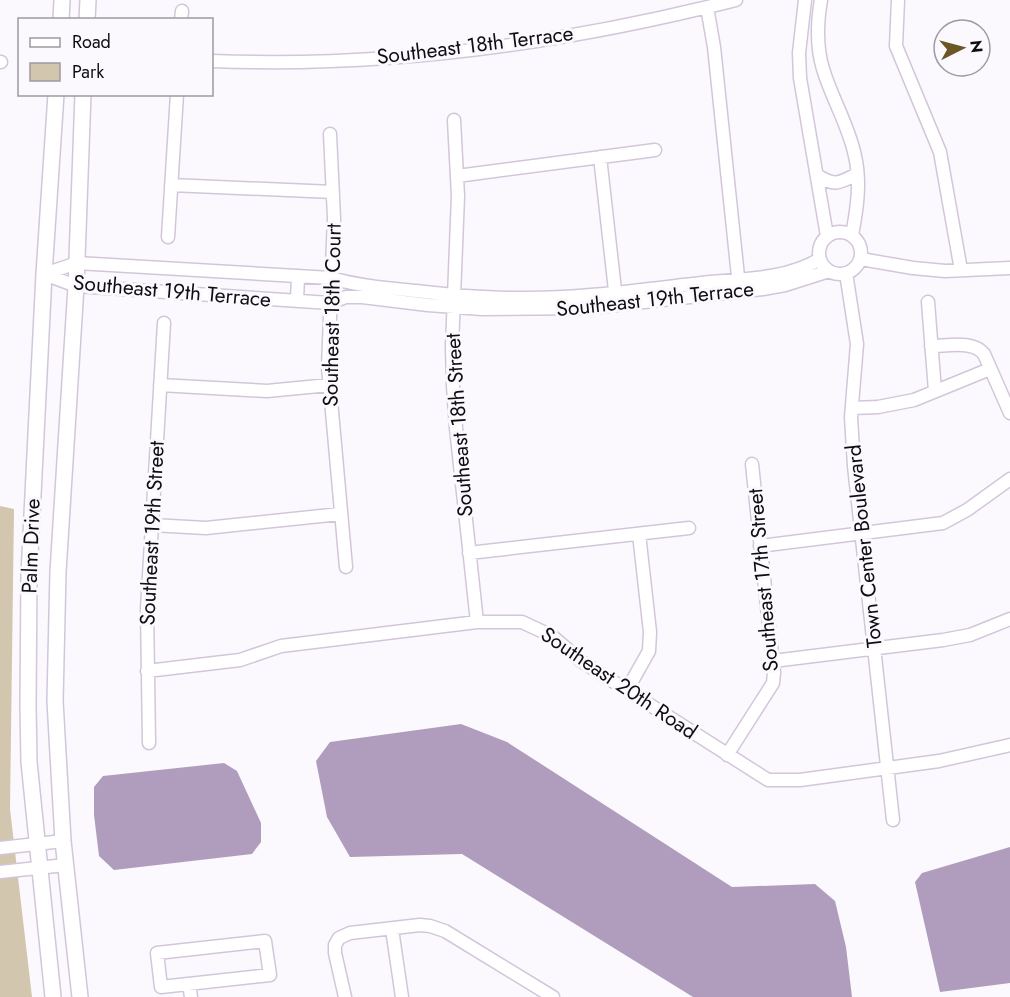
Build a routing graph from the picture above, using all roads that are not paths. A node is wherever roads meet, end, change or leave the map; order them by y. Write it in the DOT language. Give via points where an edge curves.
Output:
graph roads {
  1 [pos="62,0"];
  2 [pos="88,0"];
  3 [pos="736,0"];
  4 [pos="805,0"];
  5 [pos="821,0"];
  6 [pos="898,0"];
  7 [pos="707,8"];
  8 [pos="61,18"];
  9 [pos="87,18"];
  10 [pos="213,60"];
  11 [pos="56,96"];
  12 [pos="83,96"];
  13 [pos="177,96"];
  14 [pos="454,120"];
  15 [pos="330,134"];
  16 [pos="655,150"];
  17 [pos="600,157"];
  18 [pos="817,174"];
  19 [pos="857,174"];
  20 [pos="457,176"];
  21 [pos="171,185"];
  22 [pos="333,192"];
  23 [pos="852,235"];
  24 [pos="827,236"];
  25 [pos="168,237"];
  26 [pos="820,259"];
  27 [pos="861,259"];
  28 [pos="77,263"];
  29 [pos="1010,268"];
  30 [pos="961,270"];
  31 [pos="829,271"];
  32 [pos="846,273"];
  33 [pos="44,274"];
  34 [pos="298,276"];
  35 [pos="331,278"];
  36 [pos="739,285"];
  37 [pos="76,286"];
  38 [pos="616,299"];
  39 [pos="297,301"];
  40 [pos="453,301"];
  41 [pos="928,302"];
  42 [pos="330,303"];
  43 [pos="164,323"];
  44 [pos="932,346"];
  45 [pos="990,369"];
  46 [pos="160,385"];
  47 [pos="329,385"];
  48 [pos="935,391"];
  49 [pos="852,408"];
  50 [pos="1010,413"];
  51 [pos="752,464"];
  52 [pos="1010,479"];
  53 [pos="340,514"];
  54 [pos="152,525"];
  55 [pos="689,528"];
  56 [pos="639,534"];
  57 [pos="862,534"];
  58 [pos="760,546"];
  59 [pos="469,553"];
  60 [pos="346,567"];
  61 [pos="1010,619"];
  62 [pos="477,622"];
  63 [pos="874,649"];
  64 [pos="773,661"];
  65 [pos="147,671"];
  66 [pos="627,690"];
  67 [pos="149,743"];
  68 [pos="1010,745"];
  69 [pos="728,755"];
  70 [pos="888,767"];
  71 [pos="893,820"];
  72 [pos="63,841"];
  73 [pos="36,844"];
  74 [pos="0,848"];
  75 [pos="65,865"];
  76 [pos="39,868"];
  77 [pos="0,872"];
  78 [pos="392,929"];
  79 [pos="189,984"];
  80 [pos="53,997"];
  81 [pos="80,997"];
  82 [pos="191,997"];
  83 [pos="345,997"];
  84 [pos="402,997"];
  85 [pos="553,997"];
  1 -- 8 [label="main road"];
  2 -- 9 [label="main road"];
  3 -- 7 [label="street, Southeast 18th Terrace"];
  4 -- 18 [label="street" via="800,78"];
  5 -- 19 [label="street" via="817,27 822,68 850,136"];
  6 -- 30 [label="street" via="896,46 940,152"];
  7 -- 10 [label="street, Southeast 18th Terrace" via="556,37 450,52 293,63"];
  7 -- 36 [label="street"];
  11 -- 33 [label="main road, Palm Drive"];
  12 -- 28 [label="main road, Palm Drive"];
  13 -- 21 [label="street"];
  14 -- 20 [label="street, Southeast 18th Street"];
  15 -- 22 [label="street, Southeast 18th Court"];
  16 -- 17 [label="street"];
  17 -- 20 [label="street"];
  17 -- 38 [label="street"];
  18 -- 19 [label="street" via="834,183"];
  18 -- 24 [label="street"];
  19 -- 23 [label="street" via="858,201"];
  20 -- 40 [label="street, Southeast 18th Street"];
  21 -- 22 [label="street"];
  21 -- 25 [label="street"];
  22 -- 35 [label="street, Southeast 18th Court"];
  23 -- 24 [label="street" via="838,231"];
  23 -- 27 [label="street" via="861,247"];
  24 -- 26 [label="street" via="821,244"];
  26 -- 31 [label="street"];
  26 -- 36 [label="street, Southeast 19th Terrace" via="794,272"];
  27 -- 30 [label="street" via="914,268"];
  27 -- 32 [label="street"];
  28 -- 33 [label="street, Southeast 19th Terrace"];
  28 -- 34 [label="street, Southeast 19th Terrace"];
  28 -- 37 [label="main road, Palm Drive"];
  29 -- 30 [label="street"];
  31 -- 32 [label="street"];
  31 -- 36 [label="street, Southeast 19th Terrace" via="785,285"];
  32 -- 49 [label="street, Town Center Boulevard" via="857,344"];
  33 -- 37 [label="street, Southeast 19th Terrace"];
  33 -- 73 [label="main road, Palm Drive" via="29,575 29,762"];
  34 -- 35 [label="street, Southeast 19th Terrace"];
  34 -- 39 [label="street"];
  35 -- 40 [label="street, Southeast 19th Terrace"];
  35 -- 42 [label="street, Southeast 18th Court"];
  36 -- 38 [label="street, Southeast 19th Terrace"];
  37 -- 39 [label="street, Southeast 19th Terrace"];
  37 -- 72 [label="main road, Palm Drive" via="56,654"];
  38 -- 40 [label="street, Southeast 19th Terrace" via="531,310"];
  39 -- 42 [label="street, Southeast 19th Terrace"];
  40 -- 42 [label="street, Southeast 19th Terrace" via="346,297"];
  40 -- 59 [label="street, Southeast 18th Street" via="456,428"];
  41 -- 44 [label="street"];
  42 -- 47 [label="street, Southeast 18th Court"];
  43 -- 46 [label="street, Southeast 19th Street"];
  44 -- 45 [label="street" via="979,348"];
  44 -- 48 [label="street"];
  45 -- 48 [label="street"];
  45 -- 50 [label="street"];
  46 -- 47 [label="street" via="267,391"];
  46 -- 54 [label="street, Southeast 19th Street"];
  47 -- 53 [label="street, Southeast 18th Court"];
  48 -- 49 [label="street" via="904,402"];
  49 -- 57 [label="street, Town Center Boulevard"];
  51 -- 58 [label="street, Southeast 17th Street"];
  52 -- 57 [label="street" via="943,523"];
  53 -- 54 [label="street" via="206,528"];
  53 -- 60 [label="street, Southeast 18th Court"];
  54 -- 65 [label="street, Southeast 19th Street"];
  55 -- 56 [label="street"];
  56 -- 59 [label="street"];
  56 -- 66 [label="street" via="649,651"];
  57 -- 58 [label="street"];
  57 -- 63 [label="street, Town Center Boulevard"];
  58 -- 64 [label="street, Southeast 17th Street"];
  59 -- 62 [label="street, Southeast 18th Street"];
  61 -- 63 [label="street" via="970,635"];
  62 -- 65 [label="street, Southeast 20th Road" via="281,646 240,660"];
  62 -- 66 [label="street, Southeast 20th Road" via="522,622 537,628"];
  63 -- 64 [label="street"];
  63 -- 70 [label="street, Town Center Boulevard"];
  64 -- 69 [label="street, Southeast 17th Street" via="772,683"];
  65 -- 67 [label="street, Southeast 19th Street"];
  66 -- 69 [label="street, Southeast 20th Road"];
  68 -- 70 [label="street, Southeast 20th Road"];
  69 -- 70 [label="street, Southeast 20th Road" via="758,775 780,782"];
  70 -- 71 [label="street, Town Center Boulevard"];
  72 -- 73 [label="street"];
  72 -- 75 [label="main road, Palm Drive"];
  73 -- 74 [label="street"];
  73 -- 76 [label="main road, Palm Drive"];
  75 -- 76 [label="street"];
  75 -- 81 [label="main road, Palm Drive"];
  76 -- 77 [label="street"];
  76 -- 80 [label="main road, Palm Drive"];
  78 -- 83 [label="street" via="346,934 337,941 335,958"];
  78 -- 84 [label="street"];
  78 -- 85 [label="street" via="420,925 440,929"];
  79 -- 79 [label="street" via="270,975 265,941 157,953 161,987"];
  79 -- 82 [label="street"];
}
